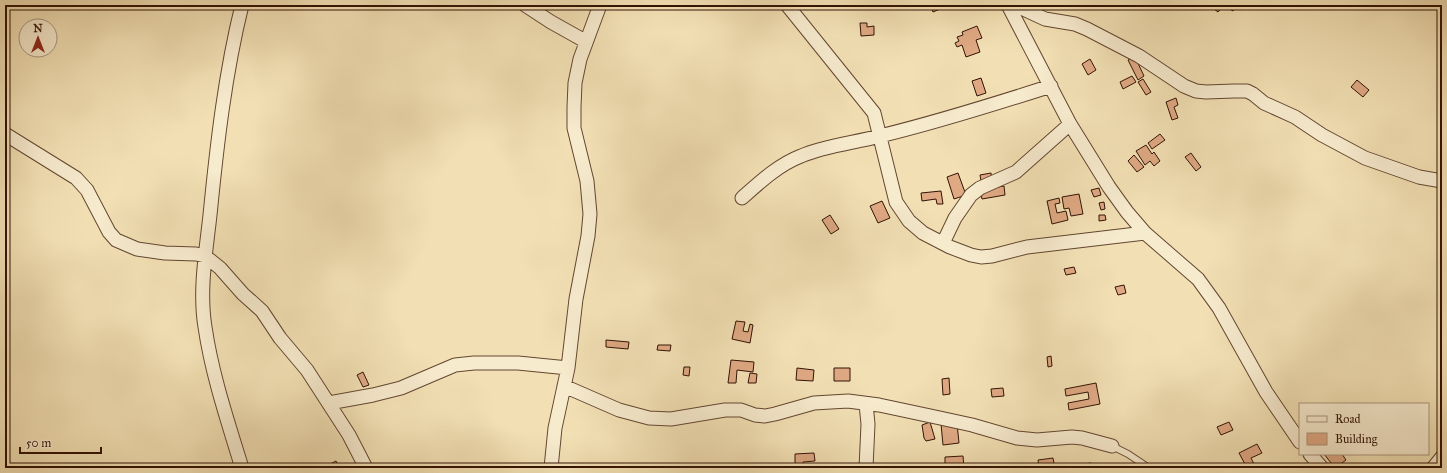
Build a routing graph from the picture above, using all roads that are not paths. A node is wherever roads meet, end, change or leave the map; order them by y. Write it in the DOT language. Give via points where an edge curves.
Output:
graph roads {
  1 [pos="242,5"];
  2 [pos="525,5"];
  3 [pos="600,5"];
  4 [pos="787,5"];
  5 [pos="1008,5"];
  6 [pos="1015,5"];
  7 [pos="586,41"];
  8 [pos="1051,86"];
  9 [pos="1070,124"];
  10 [pos="5,134"];
  11 [pos="880,136"];
  12 [pos="1442,181"];
  13 [pos="742,198"];
  14 [pos="1145,233"];
  15 [pos="942,243"];
  16 [pos="205,256"];
  17 [pos="568,368"];
  18 [pos="564,386"];
  19 [pos="329,403"];
  20 [pos="866,404"];
  21 [pos="1299,441"];
  22 [pos="1112,446"];
  23 [pos="1311,455"];
  24 [pos="1442,457"];
  25 [pos="242,468"];
  26 [pos="366,468"];
  27 [pos="551,468"];
  28 [pos="866,468"];
  29 [pos="1149,468"];
  30 [pos="1322,468"];
  31 [pos="1433,468"];
  1 -- 16 [label="street" via="220,120"];
  2 -- 7 [label="street"];
  3 -- 7 [label="street"];
  4 -- 11 [label="street" via="874,113"];
  5 -- 8 [label="street"];
  6 -- 12 [label="street" via="1045,19 1075,24 1087,29 1139,56 1184,86 1196,91 1253,94 1264,103 1295,117 1365,158 1419,177"];
  7 -- 17 [label="street" via="575,83 574,128 587,180 590,214"];
  8 -- 9 [label="street"];
  8 -- 11 [label="street" via="972,112"];
  9 -- 14 [label="street" via="1127,212"];
  9 -- 15 [label="street" via="1016,172 980,188 972,195 955,218"];
  10 -- 16 [label="street" via="76,178 87,190 109,232 116,240 137,249"];
  11 -- 13 [label="street" via="800,156 765,177"];
  11 -- 15 [label="street" via="899,209 916,228"];
  14 -- 15 [label="street" via="1027,246 987,256 971,255"];
  14 -- 21 [label="street" via="1198,279 1219,308 1266,392"];
  16 -- 19 [label="street" via="262,311"];
  16 -- 25 [label="street" via="202,298 205,326 216,381"];
  17 -- 18 [label="street"];
  17 -- 19 [label="street" via="496,363 455,365 401,388"];
  18 -- 20 [label="street" via="623,412 659,419 725,410 741,410 765,416 830,401"];
  18 -- 27 [label="street" via="555,428"];
  19 -- 26 [label="street"];
  20 -- 22 [label="street" via="972,425 1017,438 1037,440 1072,437"];
  20 -- 28 [label="street"];
  22 -- 29 [label="lane"];
  23 -- 30 [label="street"];
  24 -- 31 [label="street"];
}
